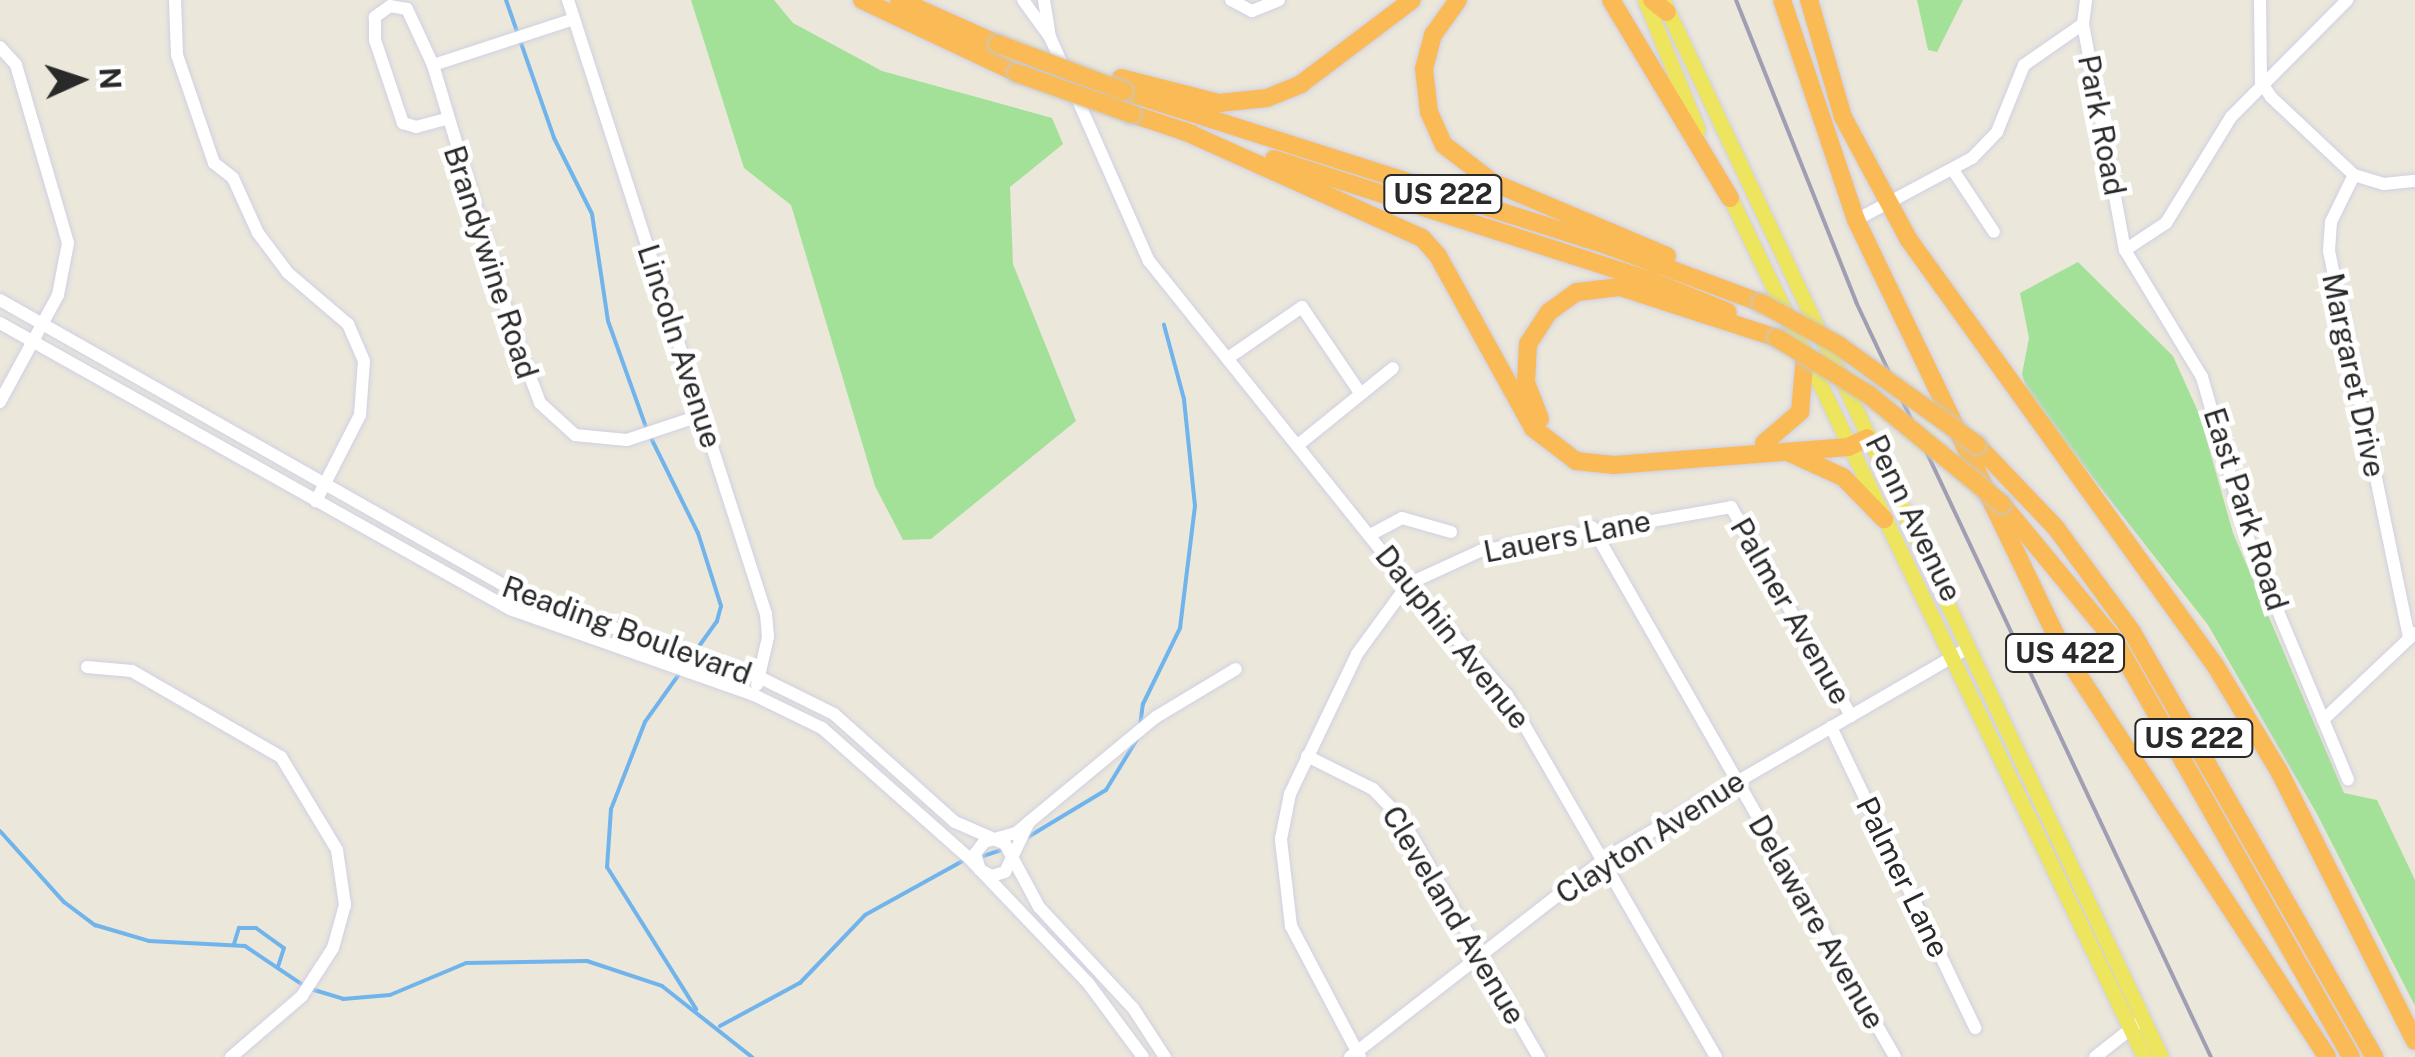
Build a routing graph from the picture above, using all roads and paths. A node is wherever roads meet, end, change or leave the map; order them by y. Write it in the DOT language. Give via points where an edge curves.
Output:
graph roads {
  1 [pos="175,0"];
  2 [pos="568,0"];
  3 [pos="862,0"];
  4 [pos="899,0"];
  5 [pos="1023,0"];
  6 [pos="1044,0"];
  7 [pos="1279,0"];
  8 [pos="1412,0"];
  9 [pos="1458,0"];
  10 [pos="1611,0"];
  11 [pos="1782,0"];
  12 [pos="1809,0"];
  13 [pos="2086,0"];
  14 [pos="2260,0"];
  15 [pos="2347,0"];
  16 [pos="1657,3"];
  17 [pos="1236,5"];
  18 [pos="574,18"];
  19 [pos="2083,24"];
  20 [pos="1050,37"];
  21 [pos="0,47"];
  22 [pos="433,65"];
  23 [pos="2261,82"];
  24 [pos="1122,84"];
  25 [pos="445,118"];
  26 [pos="1184,132"];
  27 [pos="1954,170"];
  28 [pos="2354,175"];
  29 [pos="2415,181"];
  30 [pos="1730,198"];
  31 [pos="1890,204"];
  32 [pos="1856,220"];
  33 [pos="1994,232"];
  34 [pos="2125,250"];
  35 [pos="0,300"];
  36 [pos="1761,303"];
  37 [pos="0,323"];
  38 [pos="44,325"];
  39 [pos="1777,338"];
  40 [pos="35,342"];
  41 [pos="1805,355"];
  42 [pos="1228,358"];
  43 [pos="1393,368"];
  44 [pos="1360,393"];
  45 [pos="0,402"];
  46 [pos="702,416"];
  47 [pos="1867,438"];
  48 [pos="1846,442"];
  49 [pos="1764,443"];
  50 [pos="1298,446"];
  51 [pos="1785,452"];
  52 [pos="325,484"];
  53 [pos="316,501"];
  54 [pos="1732,507"];
  55 [pos="1884,519"];
  56 [pos="1592,527"];
  57 [pos="1451,532"];
  58 [pos="1370,535"];
  59 [pos="1408,584"];
  60 [pos="2412,636"];
  61 [pos="1969,647"];
  62 [pos="1952,656"];
  63 [pos="87,667"];
  64 [pos="1236,669"];
  65 [pos="759,677"];
  66 [pos="754,695"];
  67 [pos="1851,716"];
  68 [pos="2323,720"];
  69 [pos="1831,727"];
  70 [pos="1307,756"];
  71 [pos="2348,779"];
  72 [pos="1736,780"];
  73 [pos="1029,822"];
  74 [pos="996,840"];
  75 [pos="1012,855"];
  76 [pos="1604,859"];
  77 [pos="980,870"];
  78 [pos="1480,954"];
  79 [pos="2137,1024"];
  80 [pos="1975,1028"];
  81 [pos="2415,1042"];
  82 [pos="1356,1055"];
  83 [pos="232,1057"];
  84 [pos="1143,1057"];
  85 [pos="1165,1057"];
  86 [pos="1539,1057"];
  87 [pos="1716,1057"];
  88 [pos="1895,1057"];
  89 [pos="2095,1057"];
  90 [pos="2144,1057"];
  91 [pos="2161,1057"];
  92 [pos="2327,1057"];
  93 [pos="2351,1057"];
  94 [pos="2374,1057"];
  1 -- 52 [label="street" via="174,40 214,162 233,178 269,249 337,310 364,361 360,415"];
  2 -- 18 [label="street, Lincoln Avenue"];
  3 -- 26 [label="highway, US 222, bridge" via="1016,74"];
  4 -- 24 [label="highway, US 222, bridge" via="998,44"];
  5 -- 20 [label="street"];
  6 -- 20 [label="street"];
  7 -- 17 [label="street"];
  8 -- 24 [label="highway" via="1301,84 1268,98 1219,103"];
  9 -- 36 [label="highway" via="1433,35 1424,81 1435,128 1458,161"];
  10 -- 30 [label="highway"];
  11 -- 32 [label="highway, US 422"];
  12 -- 31 [label="highway" via="1828,79"];
  13 -- 19 [label="street, Park Road"];
  14 -- 23 [label="street"];
  15 -- 23 [label="street"];
  16 -- 30 [label="main road, Penn Avenue" via="1661,51"];
  16 -- 47 [label="main road, Penn Avenue"];
  18 -- 22 [label="street"];
  18 -- 46 [label="street, Lincoln Avenue"];
  19 -- 27 [label="street" via="2024,65 1998,132"];
  19 -- 34 [label="street, Park Road"];
  20 -- 42 [label="street, Dauphin Avenue" via="1148,261"];
  21 -- 38 [label="street" via="16,65 67,224 66,273"];
  22 -- 25 [label="street, Brandywine Road"];
  22 -- 25 [label="street, Brandywine Road" via="407,9 390,6 375,16 375,40 404,123 416,127"];
  23 -- 28 [label="street" via="2324,154"];
  23 -- 34 [label="street" via="2230,117 2166,223"];
  24 -- 36 [label="highway, US 222"];
  25 -- 46 [label="street, Brandywine Road" via="534,391 555,423 586,440 610,442"];
  26 -- 39 [label="highway, US 222" via="1646,278"];
  26 -- 51 [label="highway" via="1422,238 1442,262 1533,428 1567,456 1601,466"];
  27 -- 31 [label="street"];
  27 -- 33 [label="street"];
  28 -- 29 [label="street" via="2384,184"];
  28 -- 60 [label="street, Margaret Drive" via="2331,222 2329,251"];
  30 -- 41 [label="main road, Penn Avenue"];
  31 -- 32 [label="street"];
  31 -- 81 [label="highway" via="1972,336 2215,665 2279,771"];
  32 -- 92 [label="highway, US 422" via="2066,656"];
  34 -- 68 [label="street, East Park Road" via="2202,378 2250,544"];
  35 -- 38 [label="street, Reading Boulevard"];
  36 -- 94 [label="highway, US 222, bridge" via="1838,345 1978,445 2056,528 2132,632"];
  37 -- 40 [label="street, Reading Boulevard"];
  38 -- 40 [label="street"];
  38 -- 52 [label="street, Reading Boulevard"];
  39 -- 49 [label="highway" via="1614,286 1564,299 1536,328 1526,352 1534,410 1552,434 1580,451 1614,455"];
  39 -- 93 [label="highway, US 222, bridge" via="1896,414 2002,504 2114,641"];
  40 -- 45 [label="street"];
  40 -- 53 [label="street, Reading Boulevard"];
  41 -- 48 [label="main road, Penn Avenue"];
  41 -- 49 [label="highway" via="1800,412"];
  42 -- 44 [label="street" via="1302,307"];
  42 -- 50 [label="street, Dauphin Avenue"];
  43 -- 44 [label="street"];
  44 -- 50 [label="street"];
  46 -- 65 [label="street, Lincoln Avenue" via="766,614"];
  47 -- 48 [label="highway"];
  47 -- 61 [label="main road, Penn Avenue"];
  48 -- 49 [label="highway"];
  48 -- 51 [label="highway"];
  48 -- 55 [label="main road, Penn Avenue"];
  50 -- 58 [label="street, Dauphin Avenue"];
  51 -- 55 [label="highway" via="1834,471"];
  52 -- 53 [label="street"];
  52 -- 65 [label="street, Reading Boulevard" via="528,599"];
  53 -- 66 [label="street, Reading Boulevard" via="510,609"];
  54 -- 56 [label="street, Lauers Lane"];
  54 -- 67 [label="street, Palmer Avenue"];
  55 -- 62 [label="main road, Penn Avenue"];
  56 -- 59 [label="street, Lauers Lane" via="1480,552"];
  56 -- 72 [label="street, Delaware Avenue"];
  57 -- 58 [label="street" via="1402,518"];
  58 -- 59 [label="street, Dauphin Avenue"];
  59 -- 70 [label="street" via="1364,640"];
  59 -- 76 [label="street, Dauphin Avenue" via="1507,695"];
  60 -- 68 [label="street"];
  61 -- 62 [label="street, Clayton Avenue"];
  61 -- 79 [label="main road, Penn Avenue"];
  62 -- 67 [label="street, Clayton Avenue"];
  62 -- 79 [label="main road, Penn Avenue"];
  63 -- 83 [label="street" via="132,670 281,758 337,850 345,905 333,948 302,996"];
  64 -- 73 [label="street" via="1156,718"];
  65 -- 66 [label="street, Lincoln Avenue"];
  65 -- 74 [label="street, Reading Boulevard" via="834,714 955,822"];
  66 -- 77 [label="street, Reading Boulevard" via="838,739"];
  67 -- 69 [label="street, Clayton Avenue"];
  68 -- 71 [label="street, East Park Road"];
  69 -- 72 [label="street, Clayton Avenue"];
  69 -- 80 [label="street, Palmer Lane"];
  70 -- 78 [label="street, Cleveland Avenue" via="1387,800"];
  70 -- 82 [label="street" via="1286,810 1281,883 1299,947"];
  72 -- 76 [label="street, Clayton Avenue"];
  72 -- 88 [label="street, Delaware Avenue"];
  73 -- 74 [label="street"];
  73 -- 75 [label="street"];
  74 -- 75 [label="street, Reading Boulevard"];
  74 -- 77 [label="street" via="976,850"];
  75 -- 77 [label="street" via="1002,874"];
  75 -- 85 [label="street, Reading Boulevard" via="1039,906 1133,1008"];
  76 -- 78 [label="street, Clayton Avenue"];
  76 -- 87 [label="street, Dauphin Avenue"];
  77 -- 84 [label="street, Reading Boulevard" via="1088,983"];
  78 -- 82 [label="street, Clayton Avenue"];
  78 -- 86 [label="street, Cleveland Avenue"];
  79 -- 89 [label="street"];
  79 -- 90 [label="main road, Penn Avenue"];
  79 -- 91 [label="main road, Penn Avenue"];
}
